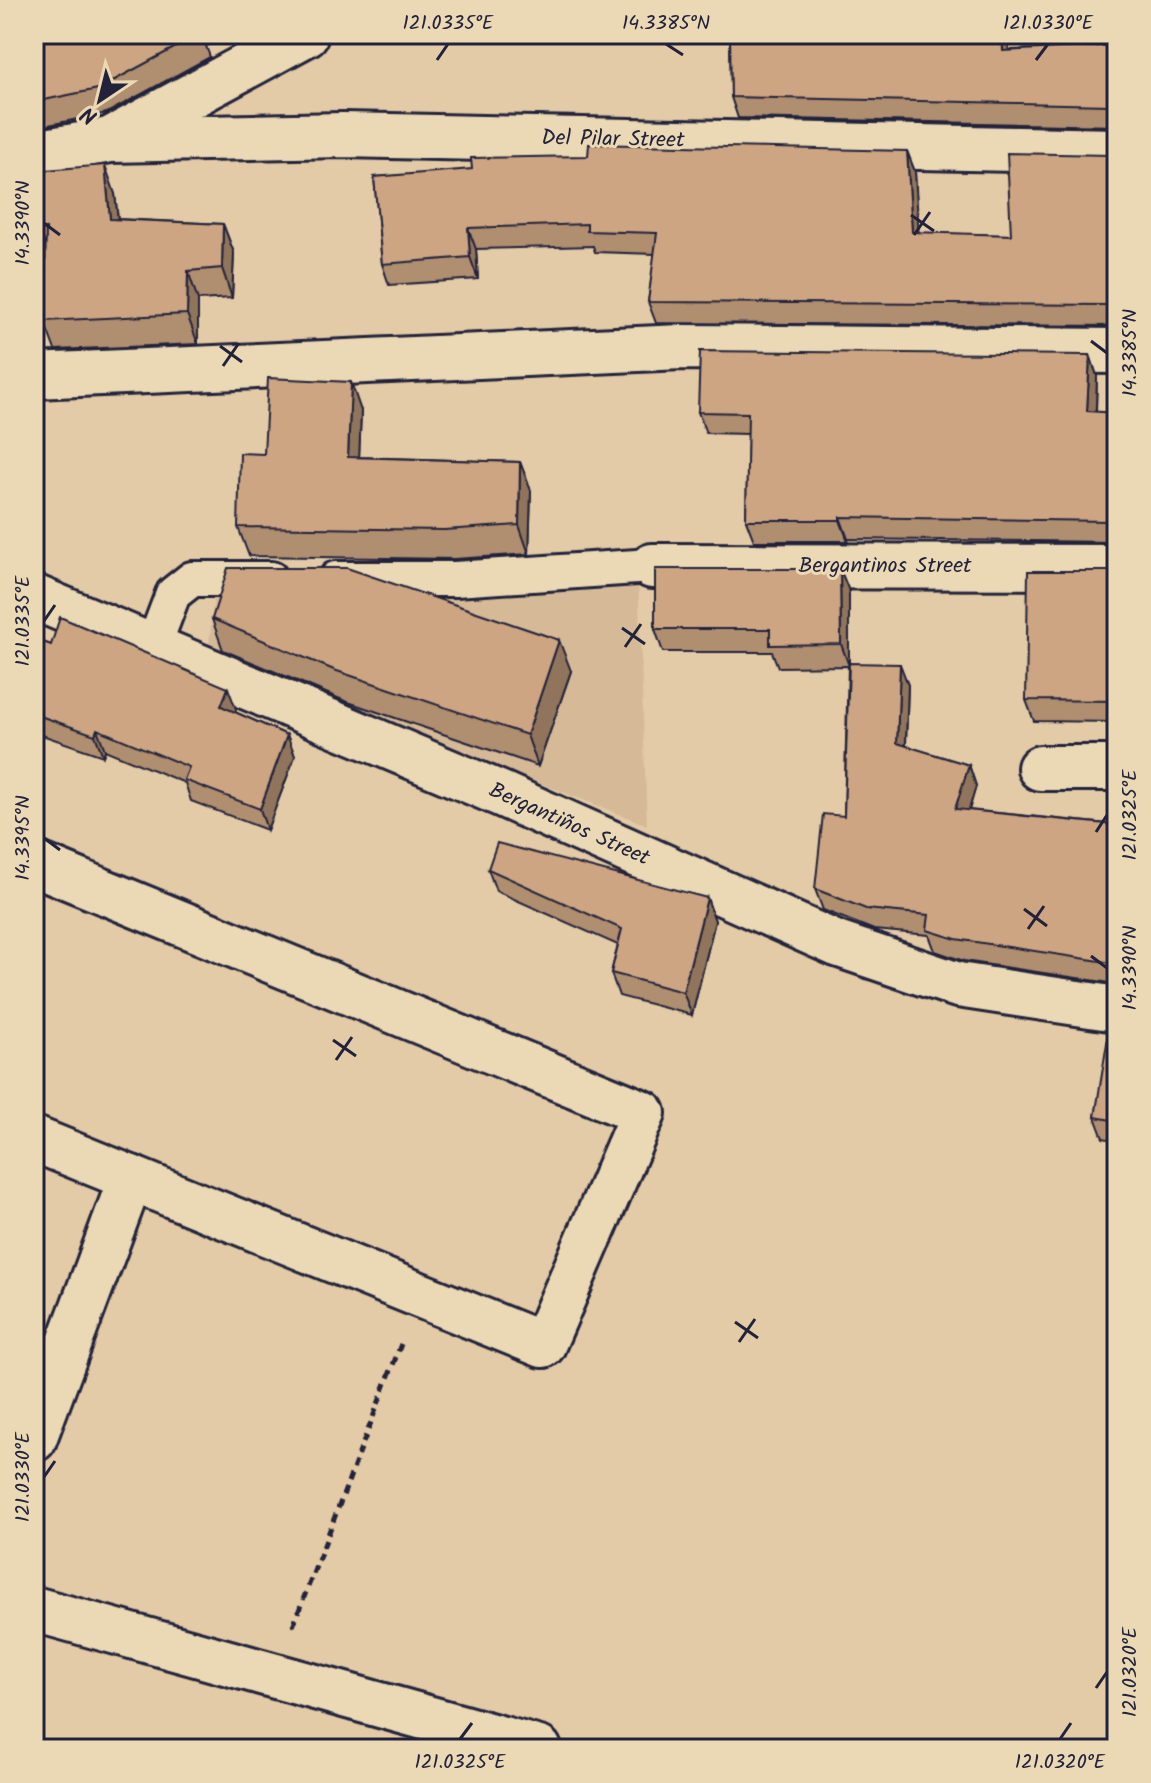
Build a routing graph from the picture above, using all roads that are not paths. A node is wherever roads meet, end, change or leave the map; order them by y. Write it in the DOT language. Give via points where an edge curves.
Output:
graph roads {
  1 [pos="306,34"];
  2 [pos="110,140"];
  3 [pos="1117,151"];
  4 [pos="34,153"];
  5 [pos="1117,351"];
  6 [pos="34,376"];
  7 [pos="652,566"];
  8 [pos="1117,567"];
  9 [pos="34,597"];
  10 [pos="153,647"];
  11 [pos="1040,768"];
  12 [pos="1117,768"];
  13 [pos="34,863"];
  14 [pos="1117,1009"];
  15 [pos="34,1139"];
  16 [pos="131,1178"];
  17 [pos="34,1439"];
  18 [pos="34,1609"];
  19 [pos="539,1749"];
  1 -- 2 [label="street"];
  2 -- 3 [label="street, Del Pilar Street" via="343,135"];
  2 -- 4 [label="street"];
  5 -- 6 [label="street" via="682,347"];
  7 -- 8 [label="street, Bergantinos Street"];
  7 -- 10 [label="lane" via="455,579 192,579 173,594"];
  9 -- 10 [label="street, Bergantiños Street"];
  10 -- 14 [label="street, Bergantiños Street" via="837,944 958,985"];
  11 -- 12 [label="street"];
  13 -- 16 [label="street" via="643,1113 543,1345"];
  15 -- 16 [label="street"];
  16 -- 17 [label="street"];
  18 -- 19 [label="street"];
}
